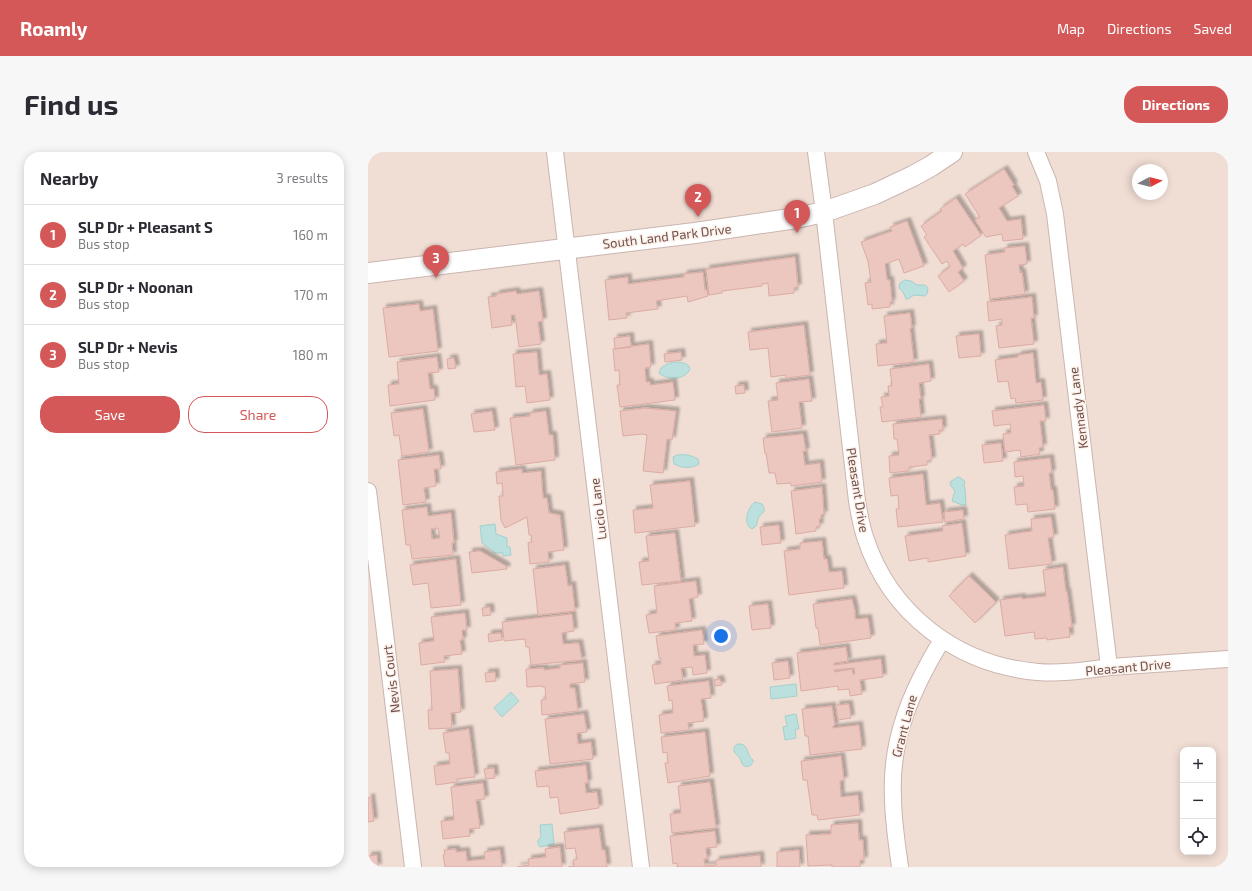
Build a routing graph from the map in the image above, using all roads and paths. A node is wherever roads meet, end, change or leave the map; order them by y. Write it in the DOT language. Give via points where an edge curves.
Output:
graph roads {
  1 [pos="555,152"];
  2 [pos="816,152"];
  3 [pos="952,152"];
  4 [pos="1036,152"];
  5 [pos="824,212"];
  6 [pos="567,248"];
  7 [pos="368,273"];
  8 [pos="368,491"];
  9 [pos="942,640"];
  10 [pos="1228,659"];
  11 [pos="1109,668"];
  12 [pos="413,867"];
  13 [pos="641,867"];
  14 [pos="900,867"];
  1 -- 6 [label="street, Lucio Lane"];
  2 -- 5 [label="street, Pleasant Drive"];
  3 -- 5 [label="street, South Land Park Drive" via="894,186"];
  4 -- 11 [label="street, Kennady Lane" via="1048,181 1055,214"];
  5 -- 6 [label="street, South Land Park Drive" via="742,227"];
  5 -- 9 [label="street, Pleasant Drive" via="857,501 864,536 886,584 911,614"];
  6 -- 7 [label="street, South Land Park Drive"];
  6 -- 13 [label="street, Lucio Lane"];
  8 -- 12 [label="street, Nevis Court"];
  9 -- 11 [label="street, Pleasant Drive" via="980,659 1017,670 1061,673"];
  9 -- 14 [label="street, Grant Lane" via="912,695 895,757 892,796"];
  10 -- 11 [label="street, Pleasant Drive"];
}
